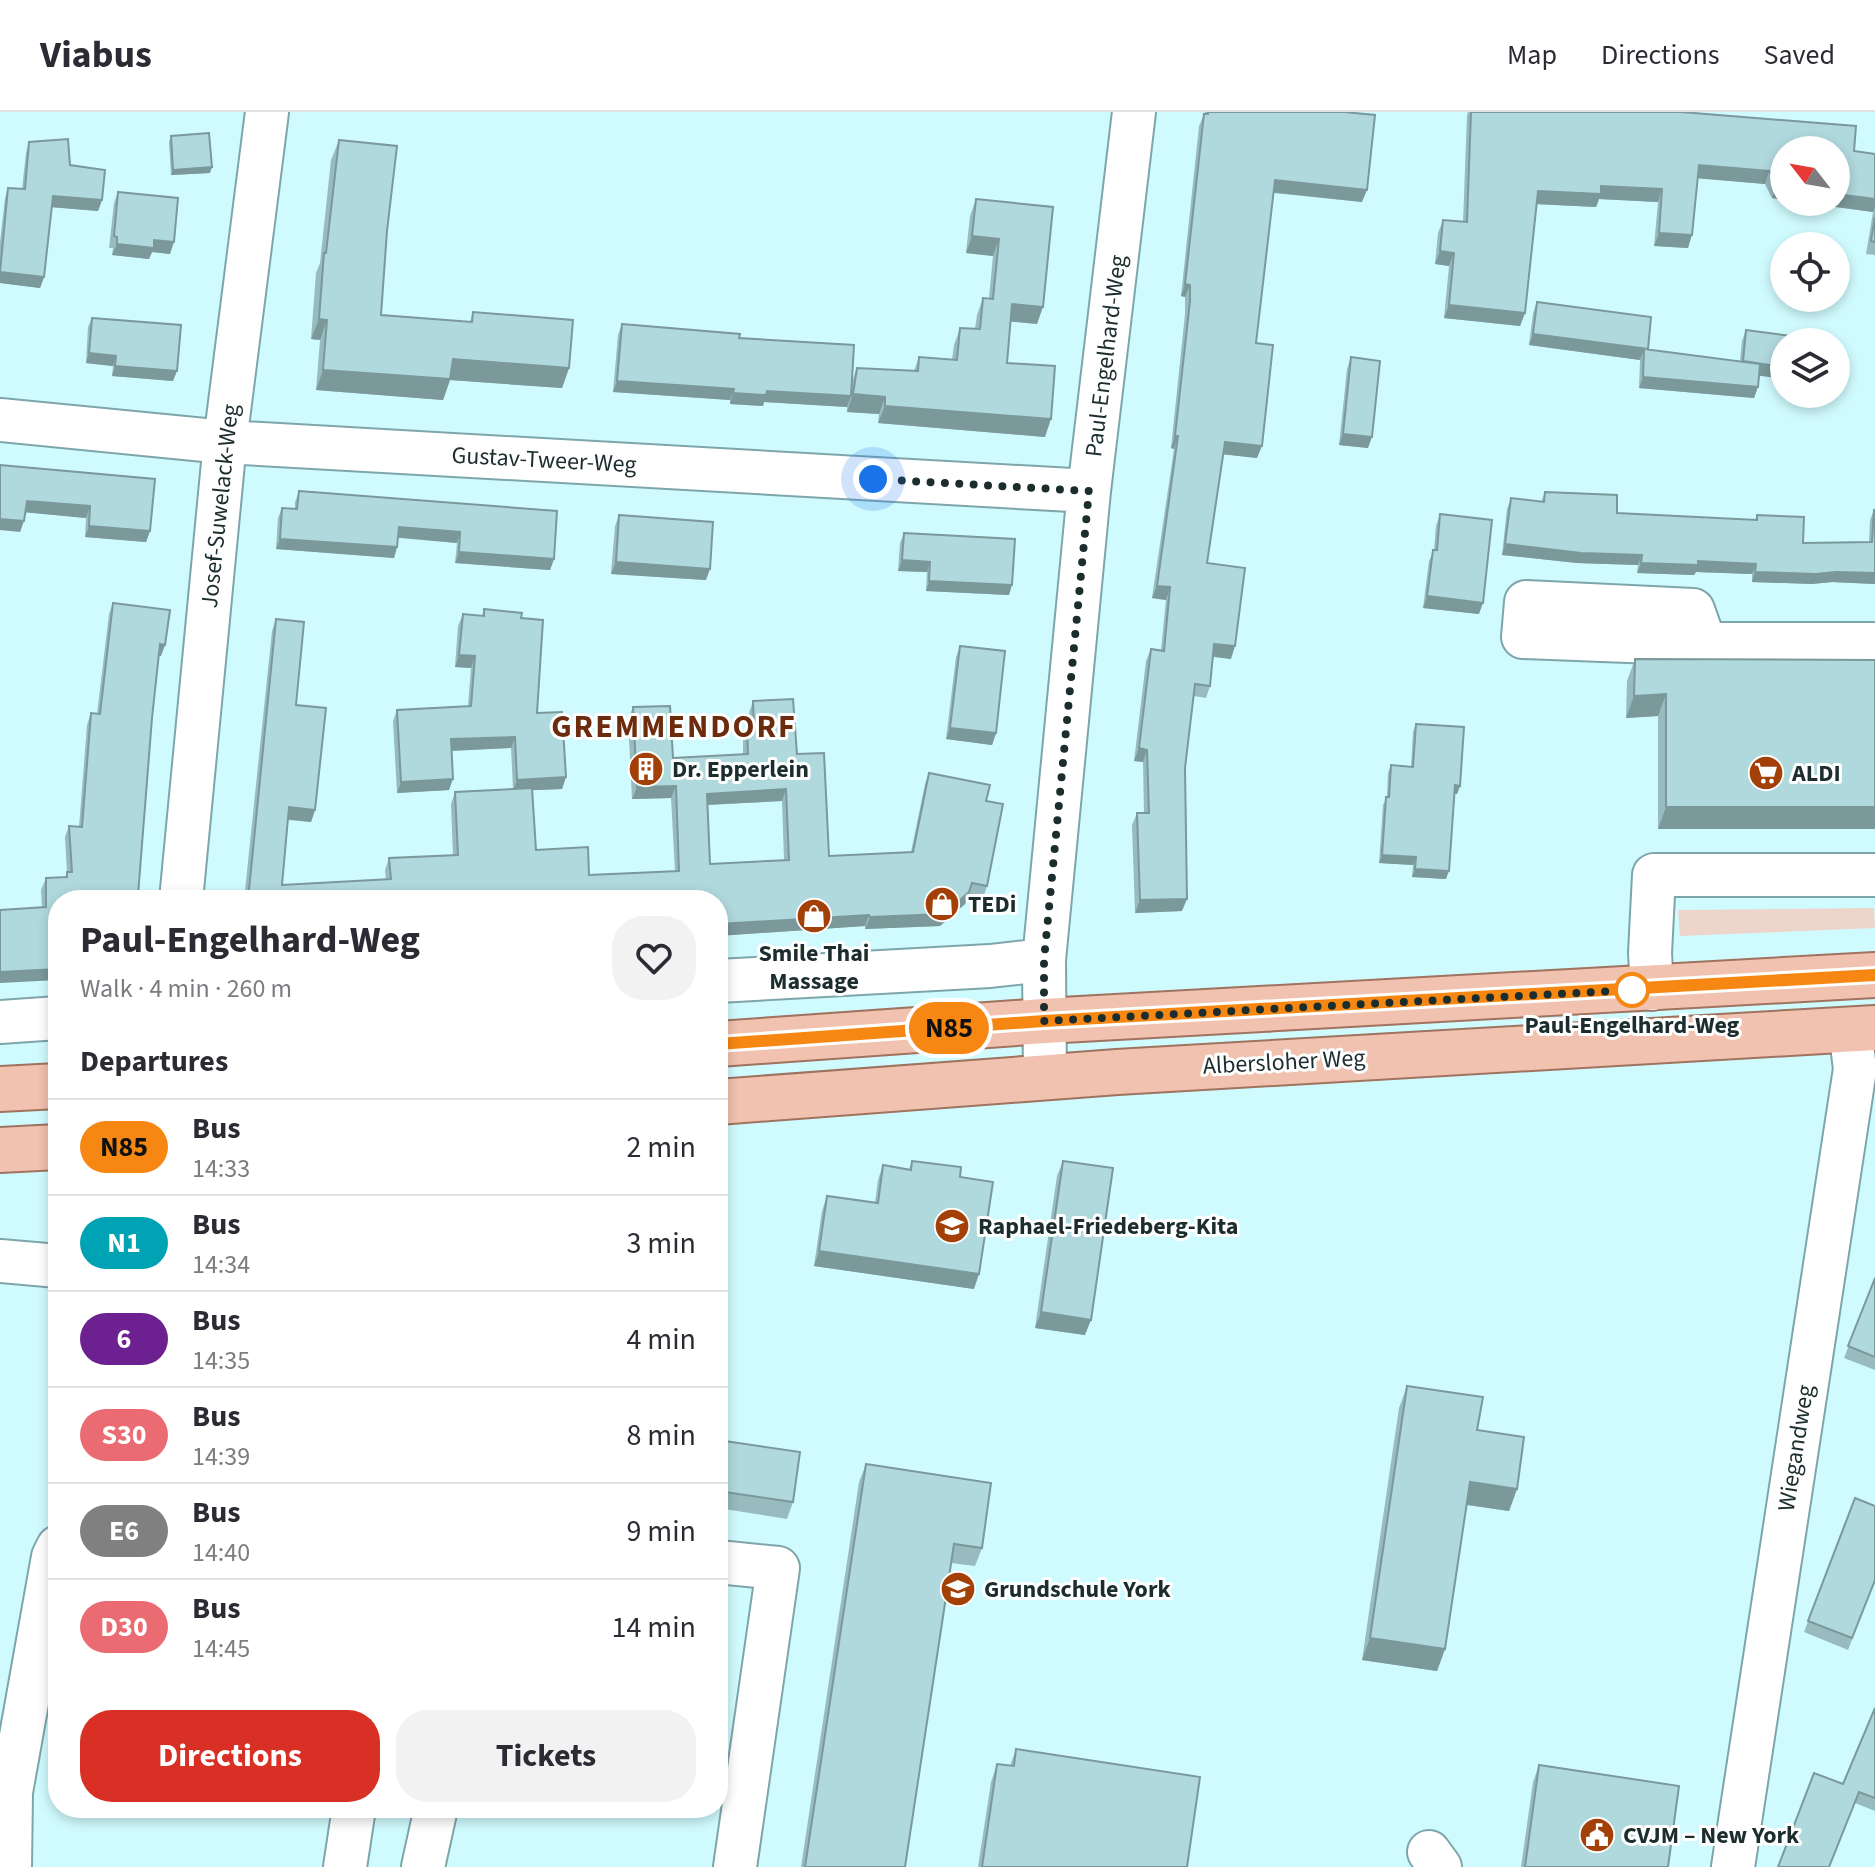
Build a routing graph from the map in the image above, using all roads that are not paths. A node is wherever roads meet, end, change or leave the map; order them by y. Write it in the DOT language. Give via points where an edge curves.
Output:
graph roads {
  1 [pos="267,112"];
  2 [pos="1134,112"];
  3 [pos="0,420"];
  4 [pos="225,442"];
  5 [pos="1089,491"];
  6 [pos="1705,644"];
  7 [pos="1875,644"];
  8 [pos="1875,875"];
  9 [pos="182,890"];
  10 [pos="1044,960"];
  11 [pos="1860,976"];
  12 [pos="728,980"];
  13 [pos="1652,989"];
  14 [pos="48,1019"];
  15 [pos="1044,1021"];
  16 [pos="0,1022"];
  17 [pos="1863,1028"];
  18 [pos="728,1043"];
  19 [pos="1045,1078"];
  20 [pos="48,1087"];
  21 [pos="0,1089"];
  22 [pos="728,1101"];
  23 [pos="48,1148"];
  24 [pos="0,1150"];
  25 [pos="0,1261"];
  26 [pos="48,1265"];
  27 [pos="728,1563"];
  28 [pos="48,1582"];
  29 [pos="352,1818"];
  30 [pos="434,1818"];
  31 [pos="10,1867"];
  32 [pos="345,1867"];
  33 [pos="423,1867"];
  34 [pos="735,1867"];
  35 [pos="1733,1867"];
  1 -- 4 [label="street, Josef-Suwelack-Weg"];
  2 -- 5 [label="street, Paul-Engelhard-Weg"];
  3 -- 4 [label="street, Gustav-Tweer-Weg"];
  4 -- 5 [label="street, Gustav-Tweer-Weg"];
  4 -- 9 [label="street, Josef-Suwelack-Weg"];
  5 -- 10 [label="street, Paul-Engelhard-Weg"];
  6 -- 7 [label="street"];
  8 -- 13 [label="street" via="1654,875"];
  10 -- 12 [label="street"];
  10 -- 15 [label="street, Paul-Engelhard-Weg"];
  11 -- 13 [label="main road"];
  11 -- 17 [label="main road"];
  13 -- 15 [label="main road"];
  14 -- 16 [label="street"];
  15 -- 18 [label="main road"];
  15 -- 19 [label="street, Paul-Engelhard-Weg"];
  17 -- 19 [label="main road, Albersloher Weg"];
  17 -- 35 [label="street, Wiegandweg"];
  19 -- 22 [label="main road, Albersloher Weg"];
  20 -- 21 [label="main road"];
  23 -- 24 [label="main road"];
  25 -- 26 [label="street"];
  27 -- 34 [label="street" via="778,1568"];
  28 -- 31 [label="street" via="11,1792"];
  29 -- 32 [label="street"];
  30 -- 33 [label="street"];
}
